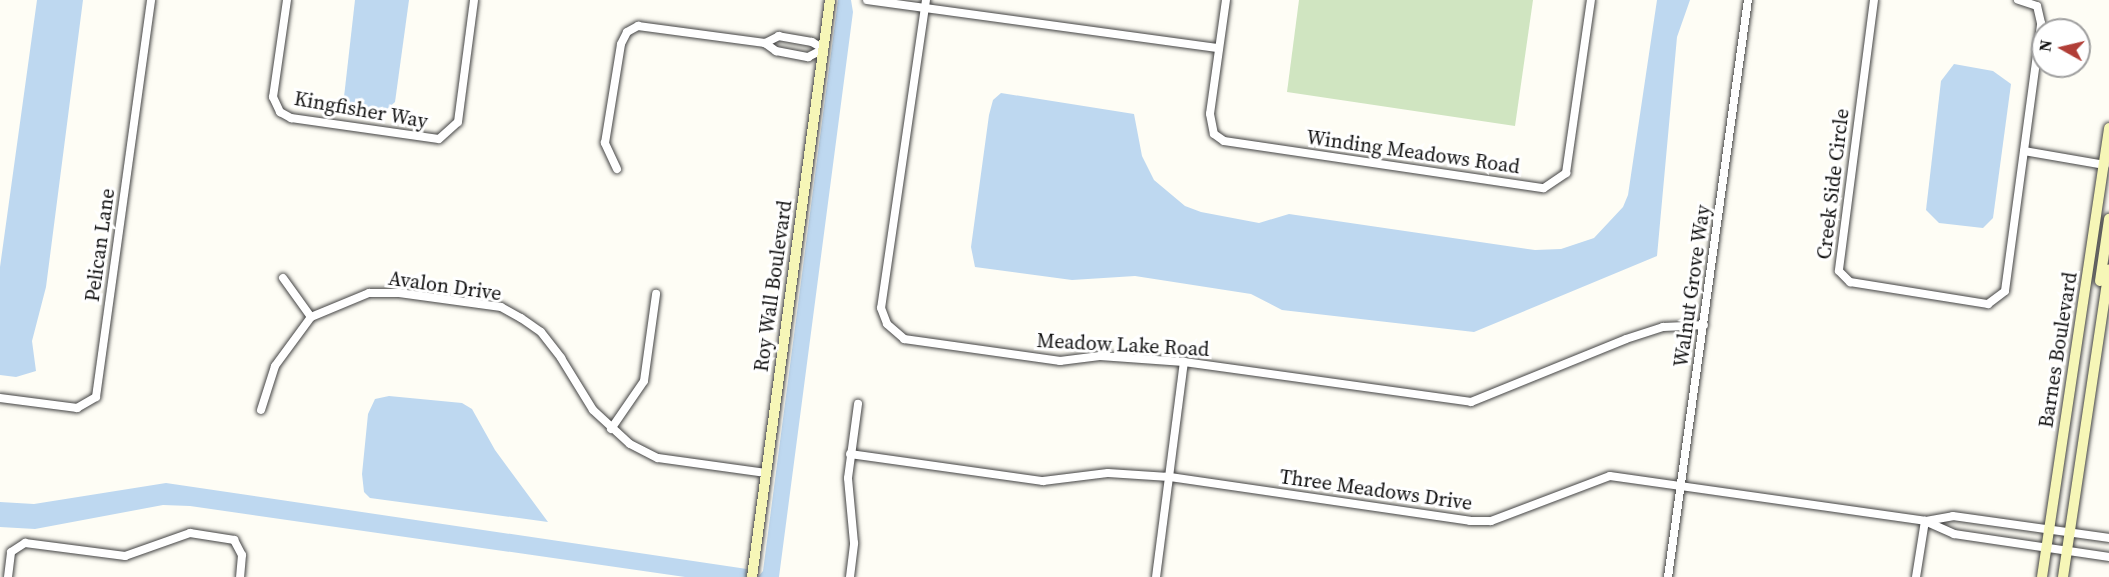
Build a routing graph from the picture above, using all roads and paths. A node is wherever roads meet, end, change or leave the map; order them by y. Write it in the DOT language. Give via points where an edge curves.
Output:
graph roads {
  1 [pos="151,0"];
  2 [pos="287,0"];
  3 [pos="474,0"];
  4 [pos="830,0"];
  5 [pos="867,0"];
  6 [pos="1226,0"];
  7 [pos="1591,0"];
  8 [pos="1749,0"];
  9 [pos="1874,0"];
  10 [pos="2018,0"];
  11 [pos="926,4"];
  12 [pos="765,43"];
  13 [pos="1219,48"];
  14 [pos="824,49"];
  15 [pos="2109,128"];
  16 [pos="2024,151"];
  17 [pos="2107,168"];
  18 [pos="617,170"];
  19 [pos="2109,219"];
  20 [pos="2109,269"];
  21 [pos="283,278"];
  22 [pos="656,294"];
  23 [pos="311,317"];
  24 [pos="1704,325"];
  25 [pos="2101,326"];
  26 [pos="1184,362"];
  27 [pos="0,398"];
  28 [pos="858,404"];
  29 [pos="261,410"];
  30 [pos="612,429"];
  31 [pos="850,454"];
  32 [pos="766,473"];
  33 [pos="1170,477"];
  34 [pos="1681,485"];
  35 [pos="1925,521"];
  36 [pos="2049,531"];
  37 [pos="2069,533"];
  38 [pos="2109,538"];
  39 [pos="2047,546"];
  40 [pos="2067,550"];
  41 [pos="2109,557"];
  42 [pos="8,577"];
  43 [pos="240,577"];
  44 [pos="752,577"];
  45 [pos="850,577"];
  46 [pos="1156,577"];
  47 [pos="1668,577"];
  48 [pos="1916,577"];
  49 [pos="2042,577"];
  50 [pos="2063,577"];
  1 -- 27 [label="street, Pelican Lane" via="96,397 77,408"];
  2 -- 3 [label="street, Kingfisher Way" via="273,97 280,112 291,118 439,139 458,122"];
  4 -- 14 [label="main road, Roy Wall Boulevard"];
  5 -- 11 [label="street"];
  6 -- 13 [label="street, Winding Meadows Road"];
  7 -- 13 [label="street, Winding Meadows Road" via="1566,173 1544,188 1224,141 1214,134 1210,114"];
  8 -- 24 [label="street, Walnut Grove Way"];
  9 -- 16 [label="street, Creek Side Circle" via="1839,271 1850,282 1989,304 1997,300 2005,291"];
  10 -- 16 [label="street, Creek Side Circle" via="2037,6 2042,23"];
  11 -- 13 [label="street"];
  11 -- 26 [label="street, Meadow Lake Road" via="881,308 887,324 904,339 1060,361 1100,356"];
  12 -- 14 [label="street" via="779,36 812,42"];
  12 -- 14 [label="street" via="776,51 808,57"];
  12 -- 18 [label="street" via="638,26 627,32 621,44 605,143"];
  14 -- 32 [label="main road, Roy Wall Boulevard"];
  15 -- 17 [label="main road, Barnes Boulevard"];
  16 -- 17 [label="street"];
  17 -- 36 [label="main road, Barnes Boulevard"];
  19 -- 25 [label="main road" via="2098,294"];
  20 -- 25 [label="main road, Barnes Boulevard"];
  21 -- 23 [label="street"];
  22 -- 30 [label="street" via="644,381"];
  23 -- 29 [label="street" via="274,366"];
  23 -- 30 [label="street, Avalon Drive" via="369,293 501,307 541,332 593,410"];
  24 -- 26 [label="street, Meadow Lake Road" via="1663,327 1626,339 1471,402"];
  24 -- 34 [label="street, Walnut Grove Way"];
  25 -- 37 [label="main road, Barnes Boulevard"];
  26 -- 33 [label="street"];
  28 -- 31 [label="street"];
  30 -- 32 [label="street, Avalon Drive" via="658,458"];
  31 -- 33 [label="street, Three Meadows Drive" via="1043,481 1108,473"];
  31 -- 45 [label="street" via="854,543"];
  32 -- 44 [label="main road, Roy Wall Boulevard"];
  33 -- 34 [label="street, Three Meadows Drive" via="1470,521 1491,521 1590,480 1610,476"];
  33 -- 46 [label="street"];
  34 -- 35 [label="street, Three Meadows Drive"];
  34 -- 47 [label="street, Walnut Grove Way"];
  35 -- 36 [label="street, Three Meadows Drive" via="1953,516"];
  35 -- 39 [label="street, Three Meadows Drive" via="1954,534"];
  35 -- 48 [label="street"];
  36 -- 37 [label="street, Three Meadows Drive"];
  36 -- 39 [label="main road, Barnes Boulevard"];
  37 -- 38 [label="street, Three Meadows Drive"];
  37 -- 40 [label="main road, Barnes Boulevard"];
  39 -- 40 [label="street, Three Meadows Drive"];
  39 -- 49 [label="main road, Barnes Boulevard"];
  40 -- 41 [label="street, Three Meadows Drive"];
  40 -- 50 [label="main road, Barnes Boulevard"];
  42 -- 43 [label="street" via="11,552 25,543 125,556 190,533 234,540 242,555"];
}
